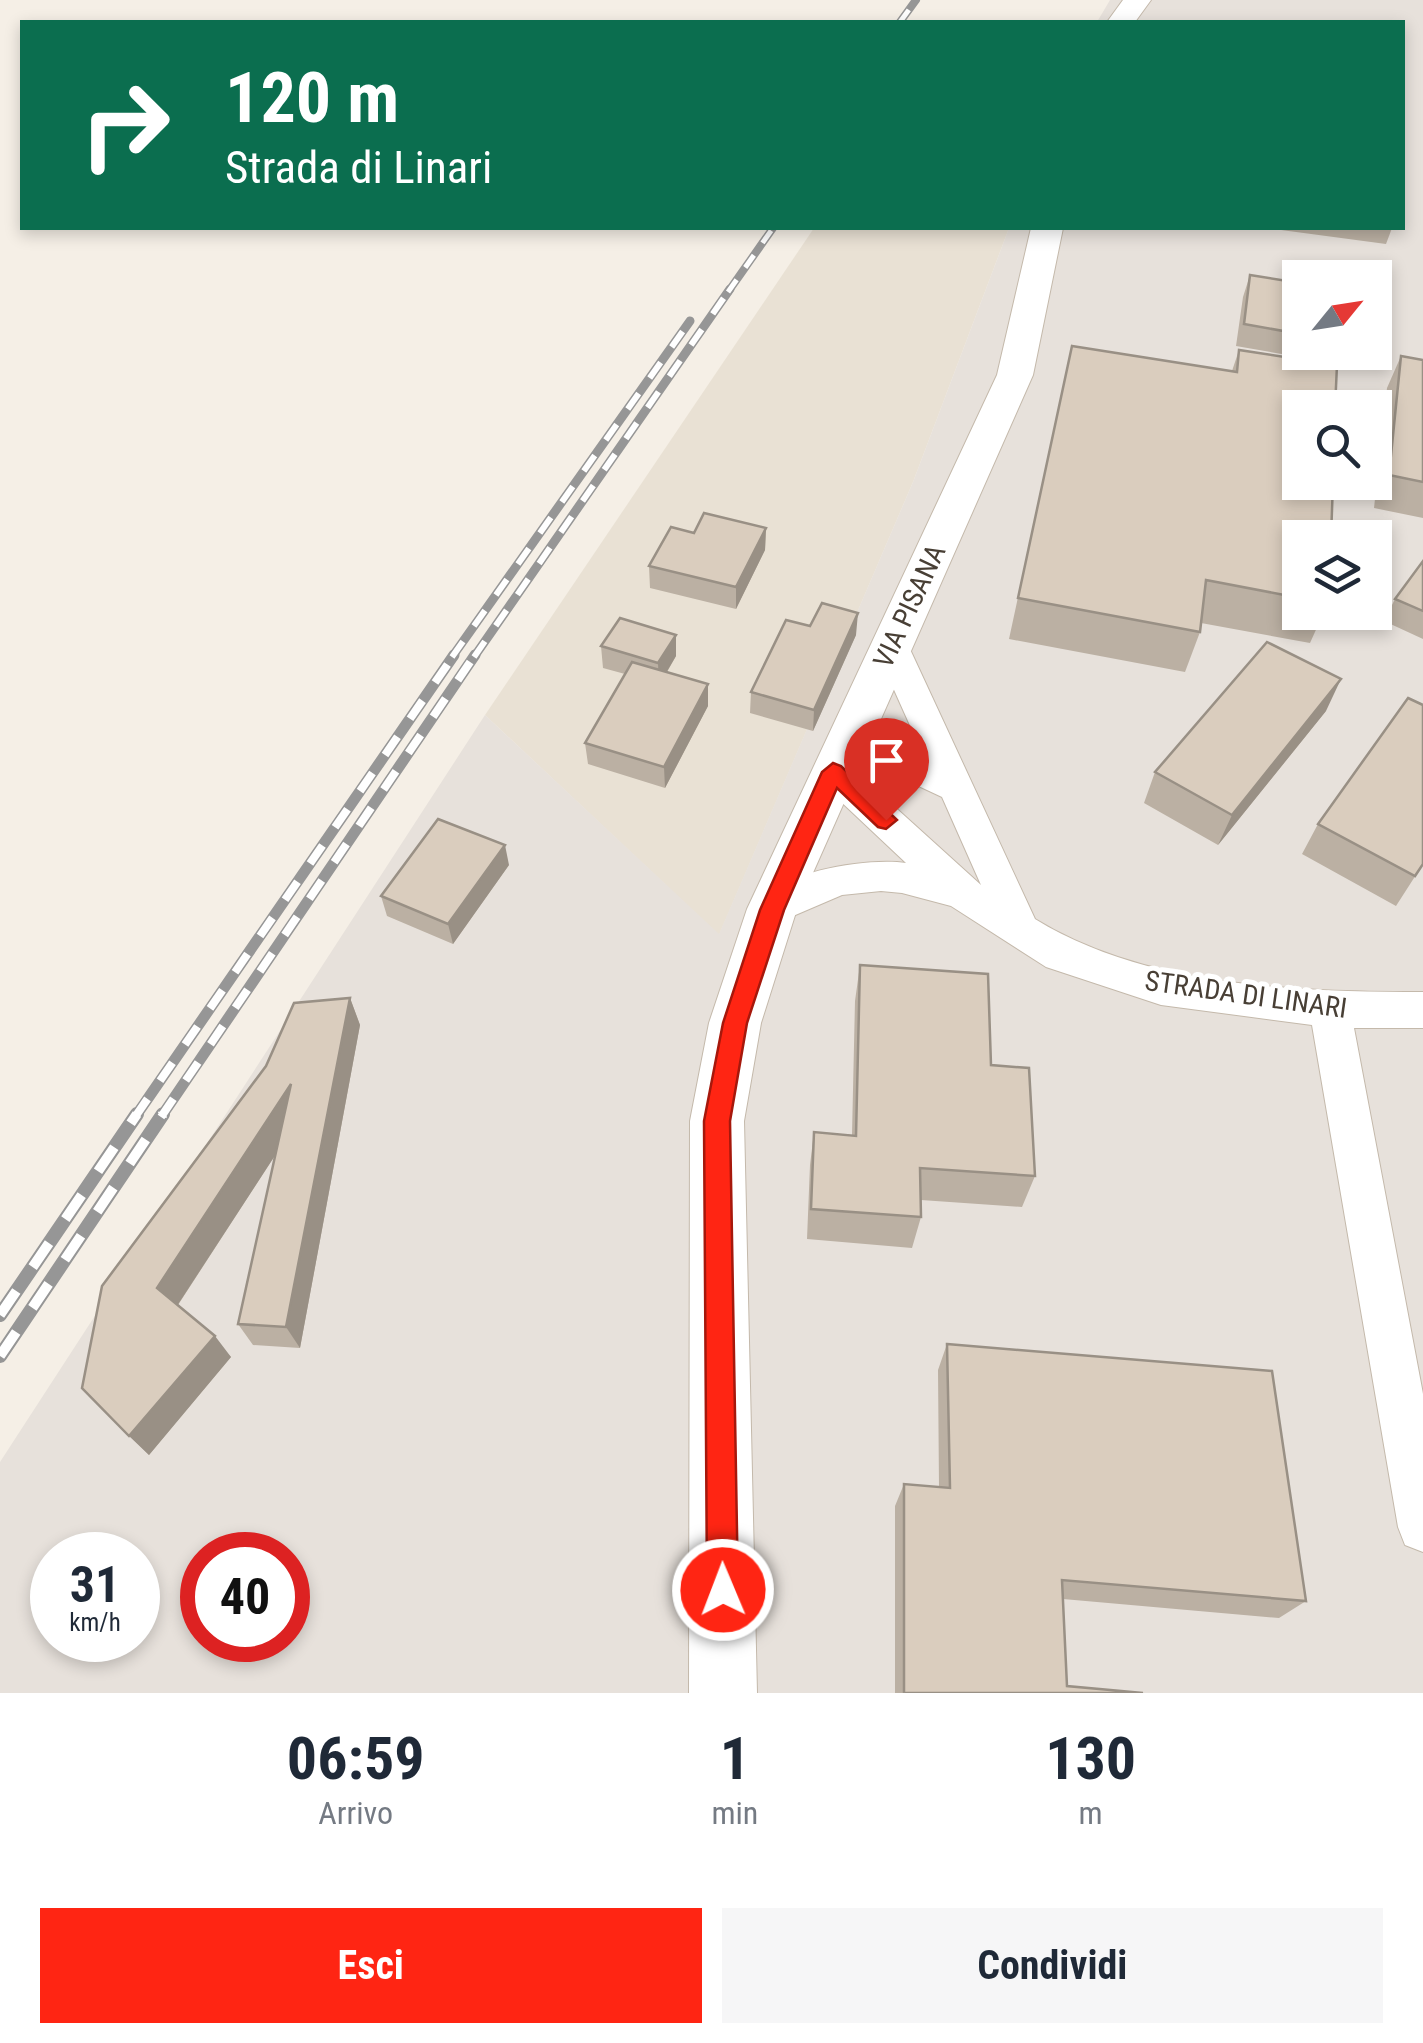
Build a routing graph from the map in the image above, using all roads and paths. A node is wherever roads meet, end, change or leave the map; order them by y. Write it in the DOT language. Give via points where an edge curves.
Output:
graph roads {
  1 [pos="1138,0"];
  2 [pos="1123,20"];
  3 [pos="1046,230"];
  4 [pos="891,645"];
  5 [pos="833,772"];
  6 [pos="956,788"];
  7 [pos="964,894"];
  8 [pos="772,910"];
  9 [pos="1020,929"];
  10 [pos="1330,1010"];
  11 [pos="1423,1010"];
  12 [pos="1423,1527"];
  13 [pos="723,1693"];
  1 -- 2 [label="street"];
  3 -- 4 [label="street, VIA PISANA" via="1014,376"];
  4 -- 5 [label="street, VIA PISANA"];
  4 -- 6 [label="street"];
  5 -- 6 [label="street" via="895,764 922,768"];
  5 -- 7 [label="street, STRADA DI LINARI"];
  5 -- 8 [label="street, VIA PISANA"];
  6 -- 9 [label="street"];
  7 -- 8 [label="street, STRADA DI LINARI" via="886,873 819,886"];
  7 -- 9 [label="street, STRADA DI LINARI"];
  8 -- 13 [label="street, VIA PISANA" via="735,1023 717,1121"];
  9 -- 10 [label="street, STRADA DI LINARI" via="1060,954 1161,988"];
  10 -- 11 [label="street, STRADA DI LINARI"];
  10 -- 12 [label="street"];
}
